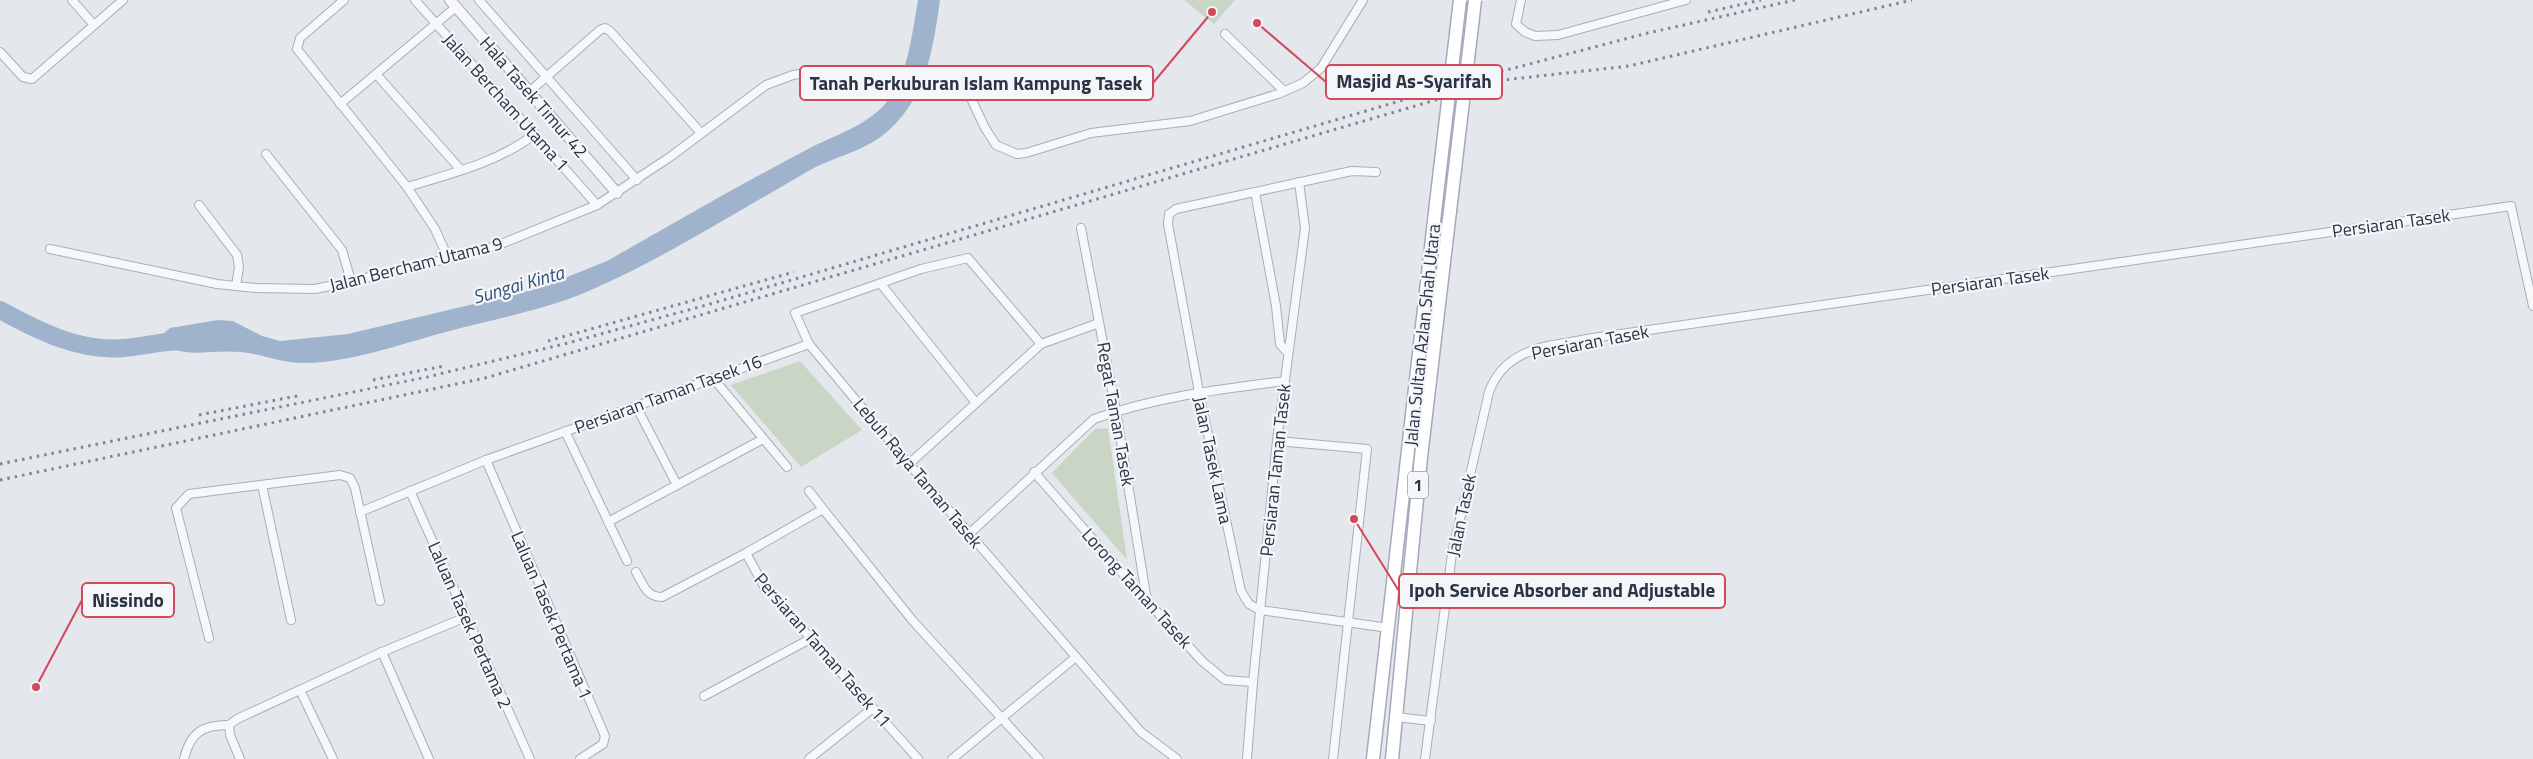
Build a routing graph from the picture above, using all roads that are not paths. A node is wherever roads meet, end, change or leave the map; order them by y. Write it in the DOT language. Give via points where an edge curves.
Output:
graph roads {
  1 [pos="72,0"];
  2 [pos="123,0"];
  3 [pos="344,0"];
  4 [pos="415,0"];
  5 [pos="479,0"];
  6 [pos="1363,0"];
  7 [pos="1460,0"];
  8 [pos="1475,0"];
  9 [pos="1521,0"];
  10 [pos="1686,0"];
  11 [pos="453,4"];
  12 [pos="437,24"];
  13 [pos="94,25"];
  14 [pos="1225,34"];
  15 [pos="0,52"];
  16 [pos="376,74"];
  17 [pos="546,77"];
  18 [pos="1284,91"];
  19 [pos="529,92"];
  20 [pos="340,104"];
  21 [pos="701,133"];
  22 [pos="535,134"];
  23 [pos="266,154"];
  24 [pos="461,170"];
  25 [pos="1376,172"];
  26 [pos="637,180"];
  27 [pos="1300,182"];
  28 [pos="407,187"];
  29 [pos="1255,192"];
  30 [pos="617,193"];
  31 [pos="199,206"];
  32 [pos="597,206"];
  33 [pos="1081,228"];
  34 [pos="50,249"];
  35 [pos="448,258"];
  36 [pos="351,281"];
  37 [pos="881,284"];
  38 [pos="236,286"];
  39 [pos="1276,306"];
  40 [pos="2533,306"];
  41 [pos="1293,311"];
  42 [pos="1099,323"];
  43 [pos="809,344"];
  44 [pos="1040,344"];
  45 [pos="1287,352"];
  46 [pos="712,378"];
  47 [pos="1285,380"];
  48 [pos="1199,392"];
  49 [pos="1489,392"];
  50 [pos="976,403"];
  51 [pos="636,406"];
  52 [pos="1116,411"];
  53 [pos="566,431"];
  54 [pos="763,439"];
  55 [pos="1277,441"];
  56 [pos="486,460"];
  57 [pos="909,464"];
  58 [pos="787,467"];
  59 [pos="1034,472"];
  60 [pos="262,485"];
  61 [pos="677,485"];
  62 [pos="410,491"];
  63 [pos="809,491"];
  64 [pos="823,509"];
  65 [pos="360,512"];
  66 [pos="608,522"];
  67 [pos="969,534"];
  68 [pos="746,553"];
  69 [pos="627,561"];
  70 [pos="636,572"];
  71 [pos="380,601"];
  72 [pos="1147,602"];
  73 [pos="1260,610"];
  74 [pos="466,617"];
  75 [pos="291,620"];
  76 [pos="1348,623"];
  77 [pos="1389,628"];
  78 [pos="209,638"];
  79 [pos="810,639"];
  80 [pos="382,652"];
  81 [pos="1076,657"];
  82 [pos="1253,682"];
  83 [pos="300,690"];
  84 [pos="704,696"];
  85 [pos="873,708"];
  86 [pos="1396,717"];
  87 [pos="1002,718"];
  88 [pos="1431,721"];
  89 [pos="229,725"];
  90 [pos="184,759"];
  91 [pos="240,759"];
  92 [pos="333,759"];
  93 [pos="429,759"];
  94 [pos="530,759"];
  95 [pos="580,759"];
  96 [pos="809,759"];
  97 [pos="918,759"];
  98 [pos="952,759"];
  99 [pos="1039,759"];
  100 [pos="1176,759"];
  101 [pos="1247,759"];
  102 [pos="1333,759"];
  103 [pos="1373,759"];
  104 [pos="1392,759"];
  105 [pos="1425,759"];
  1 -- 13 [label="street"];
  2 -- 13 [label="street"];
  3 -- 20 [label="street" via="300,38 297,45 299,53"];
  4 -- 12 [label="street, Jalan Bercham Utama 1"];
  5 -- 17 [label="street"];
  6 -- 18 [label="street, Jalan Bercham Utama 9" via="1321,68 1312,78"];
  7 -- 77 [label="main road, Jalan Sultan Azlan Shah Utara / 1, bridge"];
  8 -- 86 [label="main road, Jalan Sultan Azlan Shah Utara / 1, bridge" via="1421,457"];
  9 -- 10 [label="street" via="1516,24 1535,36 1558,35"];
  11 -- 12 [label="street"];
  11 -- 19 [label="street, Hala Tasek Timur 42"];
  12 -- 16 [label="street"];
  12 -- 22 [label="street, Jalan Bercham Utama 1"];
  13 -- 15 [label="street" via="32,79 23,77"];
  14 -- 18 [label="street"];
  16 -- 20 [label="street"];
  16 -- 24 [label="street"];
  17 -- 19 [label="street"];
  17 -- 21 [label="street" via="600,30 608,29"];
  17 -- 26 [label="street"];
  18 -- 21 [label="street, Jalan Bercham Utama 9" via="1190,121 1091,133 1042,150 1017,154 1004,150 991,140 976,104 961,84 930,74 888,70 793,75 766,85"];
  19 -- 30 [label="street, Hala Tasek Timur 42"];
  20 -- 28 [label="street"];
  21 -- 26 [label="street, Jalan Bercham Utama 9"];
  22 -- 24 [label="street" via="520,146"];
  22 -- 32 [label="street, Jalan Bercham Utama 1"];
  23 -- 36 [label="street" via="342,250"];
  24 -- 28 [label="street"];
  25 -- 27 [label="street" via="1352,171"];
  26 -- 30 [label="street, Jalan Bercham Utama 9"];
  27 -- 29 [label="street"];
  27 -- 41 [label="street, Persiaran Taman Tasek" via="1305,228"];
  28 -- 35 [label="street" via="435,229"];
  29 -- 39 [label="street"];
  29 -- 48 [label="street, Jalan Tasek Lama" via="1176,209 1169,214 1168,224"];
  30 -- 32 [label="street, Jalan Bercham Utama 9"];
  31 -- 38 [label="street" via="237,255"];
  32 -- 35 [label="street, Jalan Bercham Utama 9" via="496,246"];
  33 -- 42 [label="street, Regat Taman Tasek"];
  34 -- 38 [label="street, Jalan Bercham Utama 9"];
  35 -- 36 [label="street, Jalan Bercham Utama 9"];
  36 -- 38 [label="street, Jalan Bercham Utama 9" via="315,288"];
  37 -- 43 [label="street, Lebuh Raya Taman Tasek" via="795,313"];
  37 -- 44 [label="street, Lebuh Raya Taman Tasek" via="922,268 968,258"];
  37 -- 50 [label="street"];
  39 -- 41 [label="street"];
  39 -- 45 [label="street" via="1280,344"];
  40 -- 49 [label="street, Persiaran Tasek" via="2511,206 1593,338 1531,350 1517,357 1495,375"];
  41 -- 45 [label="street, Persiaran Taman Tasek"];
  42 -- 44 [label="street"];
  42 -- 52 [label="street, Regat Taman Tasek"];
  43 -- 46 [label="street, Persiaran Taman Tasek 16"];
  43 -- 57 [label="street, Lebuh Raya Taman Tasek"];
  44 -- 50 [label="street"];
  45 -- 47 [label="street, Persiaran Taman Tasek"];
  46 -- 51 [label="street, Persiaran Taman Tasek 16"];
  46 -- 54 [label="street"];
  47 -- 48 [label="street"];
  47 -- 55 [label="street, Persiaran Taman Tasek"];
  48 -- 52 [label="street"];
  48 -- 73 [label="street, Jalan Tasek Lama" via="1241,592 1249,604"];
  49 -- 88 [label="street, Jalan Tasek" via="1452,554"];
  50 -- 57 [label="street"];
  51 -- 53 [label="street, Persiaran Taman Tasek 16"];
  51 -- 61 [label="street"];
  52 -- 59 [label="street" via="1094,419"];
  52 -- 72 [label="street, Regat Taman Tasek"];
  53 -- 56 [label="street, Persiaran Taman Tasek 16"];
  53 -- 66 [label="street"];
  54 -- 58 [label="street"];
  54 -- 61 [label="street"];
  55 -- 73 [label="street, Persiaran Taman Tasek"];
  55 -- 76 [label="street" via="1367,449"];
  56 -- 62 [label="street, Persiaran Taman Tasek 16"];
  56 -- 95 [label="street, Laluan Tasek Pertama 1" via="605,736 603,744"];
  57 -- 67 [label="street, Lebuh Raya Taman Tasek"];
  59 -- 67 [label="street"];
  59 -- 72 [label="street, Lorong Taman Tasek"];
  60 -- 65 [label="street" via="340,474 350,478"];
  60 -- 75 [label="street"];
  60 -- 78 [label="street" via="189,494 176,508"];
  61 -- 66 [label="street"];
  62 -- 65 [label="street, Persiaran Taman Tasek 16"];
  62 -- 74 [label="street, Laluan Tasek Pertama 2"];
  63 -- 64 [label="street"];
  64 -- 68 [label="street, Persiaran Taman Tasek 11"];
  64 -- 87 [label="street" via="893,597"];
  65 -- 71 [label="street"];
  66 -- 69 [label="street"];
  67 -- 81 [label="street, Lebuh Raya Taman Tasek"];
  68 -- 70 [label="street" via="662,597 648,593"];
  68 -- 79 [label="street, Persiaran Taman Tasek 11" via="764,586"];
  72 -- 82 [label="street, Lorong Taman Tasek" via="1217,675 1233,682"];
  73 -- 76 [label="street"];
  73 -- 82 [label="street, Persiaran Taman Tasek"];
  74 -- 80 [label="street"];
  74 -- 94 [label="street, Laluan Tasek Pertama 2"];
  76 -- 77 [label="street"];
  76 -- 102 [label="street"];
  77 -- 103 [label="main road, Jalan Sultan Azlan Shah Utara / 1"];
  79 -- 84 [label="street"];
  79 -- 85 [label="street, Persiaran Taman Tasek 11"];
  80 -- 83 [label="street"];
  80 -- 93 [label="street"];
  81 -- 87 [label="street"];
  81 -- 100 [label="street, Lebuh Raya Taman Tasek" via="1141,732"];
  82 -- 101 [label="street, Persiaran Taman Tasek"];
  83 -- 89 [label="street"];
  83 -- 92 [label="street"];
  85 -- 96 [label="street"];
  85 -- 97 [label="street, Persiaran Taman Tasek 11"];
  86 -- 88 [label="street"];
  86 -- 104 [label="main road, Jalan Sultan Azlan Shah Utara / 1"];
  87 -- 98 [label="street"];
  87 -- 99 [label="street"];
  88 -- 105 [label="street, Jalan Tasek"];
  89 -- 90 [label="street" via="197,733 188,744"];
  89 -- 91 [label="street"];
}
